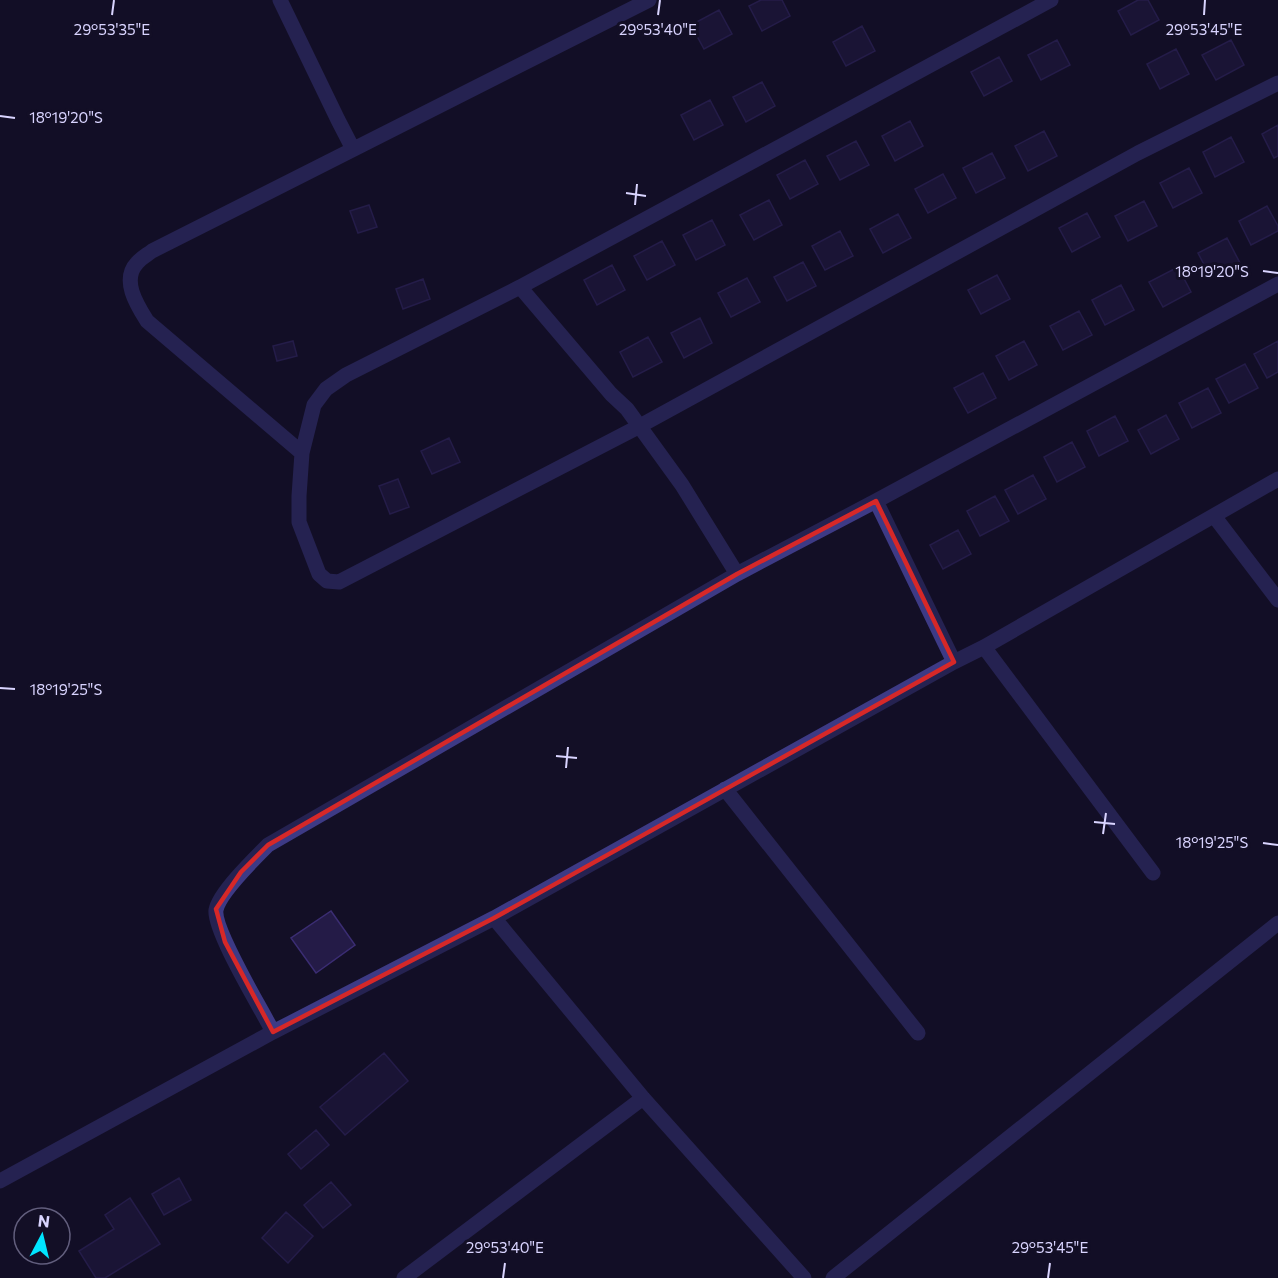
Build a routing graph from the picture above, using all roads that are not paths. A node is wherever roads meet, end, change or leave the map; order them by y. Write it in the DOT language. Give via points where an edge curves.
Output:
graph roads {
  1 [pos="280,0"];
  2 [pos="649,0"];
  3 [pos="1051,0"];
  4 [pos="1278,83"];
  5 [pos="353,149"];
  6 [pos="1278,284"];
  7 [pos="520,287"];
  8 [pos="638,427"];
  9 [pos="302,453"];
  10 [pos="1278,479"];
  11 [pos="876,501"];
  12 [pos="1214,516"];
  13 [pos="737,574"];
  14 [pos="1278,600"];
  15 [pos="984,647"];
  16 [pos="954,662"];
  17 [pos="724,789"];
  18 [pos="1154,873"];
  19 [pos="494,918"];
  20 [pos="1278,923"];
  21 [pos="273,1032"];
  22 [pos="918,1034"];
  23 [pos="643,1098"];
  24 [pos="0,1181"];
  25 [pos="839,1276"];
  26 [pos="404,1278"];
  27 [pos="804,1278"];
  1 -- 5 [label="street"];
  2 -- 5 [label="street"];
  3 -- 7 [label="street"];
  4 -- 8 [label="street" via="1138,153"];
  5 -- 9 [label="street" via="152,251 135,264 131,276 135,302 147,321"];
  6 -- 11 [label="street"];
  7 -- 8 [label="street" via="627,409"];
  7 -- 9 [label="street" via="346,375 326,389 314,405"];
  8 -- 9 [label="street" via="339,582 327,581 319,574 299,522"];
  8 -- 13 [label="street" via="682,485"];
  10 -- 12 [label="street"];
  11 -- 13 [label="street"];
  11 -- 16 [label="street"];
  12 -- 14 [label="street"];
  12 -- 15 [label="street"];
  13 -- 21 [label="street" via="261,852 220,901 216,919"];
  15 -- 16 [label="street"];
  15 -- 18 [label="street"];
  16 -- 17 [label="street"];
  17 -- 19 [label="street"];
  17 -- 22 [label="street"];
  19 -- 21 [label="street"];
  19 -- 23 [label="street"];
  20 -- 25 [label="street"];
  21 -- 24 [label="street"];
  23 -- 26 [label="street"];
  23 -- 27 [label="street"];
}
